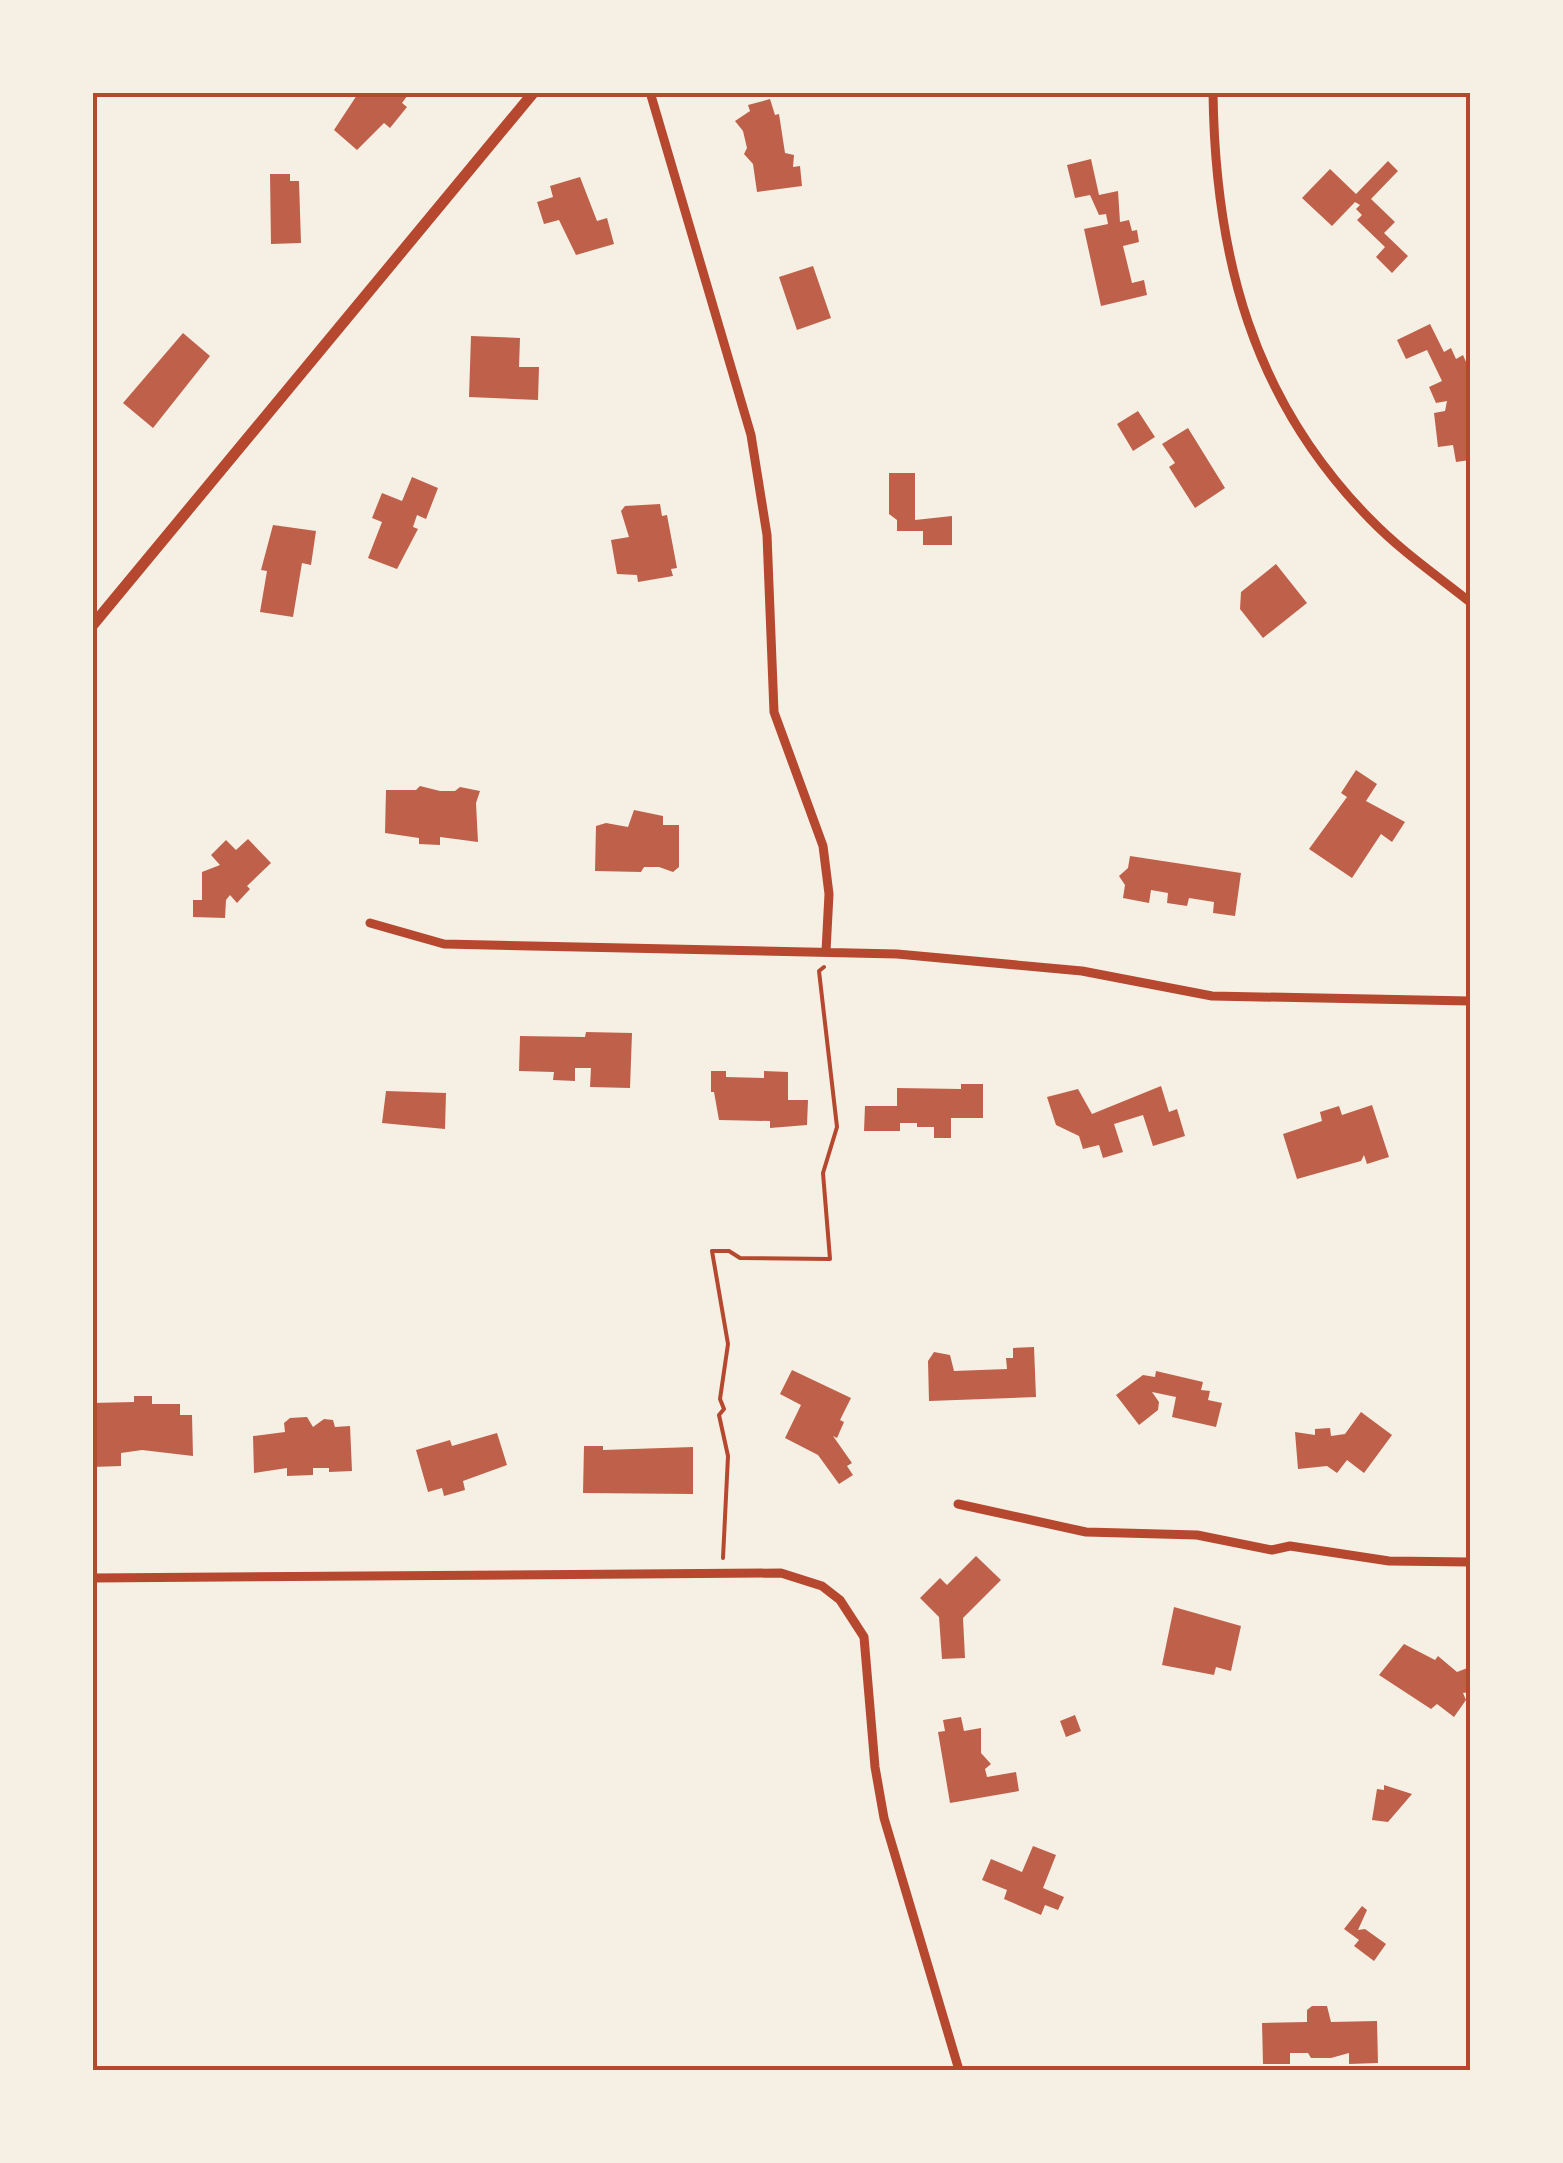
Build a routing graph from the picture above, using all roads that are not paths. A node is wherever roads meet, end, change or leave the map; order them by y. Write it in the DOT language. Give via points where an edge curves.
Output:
graph roads {
  1 [pos="534,92"];
  2 [pos="650,92"];
  3 [pos="1213,92"];
  4 [pos="1470,602"];
  5 [pos="92,626"];
  6 [pos="370,923"];
  7 [pos="825,951"];
  8 [pos="1470,1001"];
  9 [pos="958,1504"];
  10 [pos="1470,1562"];
  11 [pos="92,1578"];
  12 [pos="959,2070"];
  1 -- 5 [label="main road"];
  2 -- 7 [label="street" via="761,485 774,712 823,846 829,894"];
  3 -- 4 [label="street" via="1214,172 1230,267 1282,402 1368,518"];
  6 -- 7 [label="street" via="444,944"];
  7 -- 8 [label="street" via="1082,971 1212,996"];
  9 -- 10 [label="street" via="1086,1532 1197,1535 1272,1550 1290,1546 1389,1561"];
  11 -- 12 [label="street" via="802,1577 840,1600 855,1619 868,1659 884,1818"];
}
